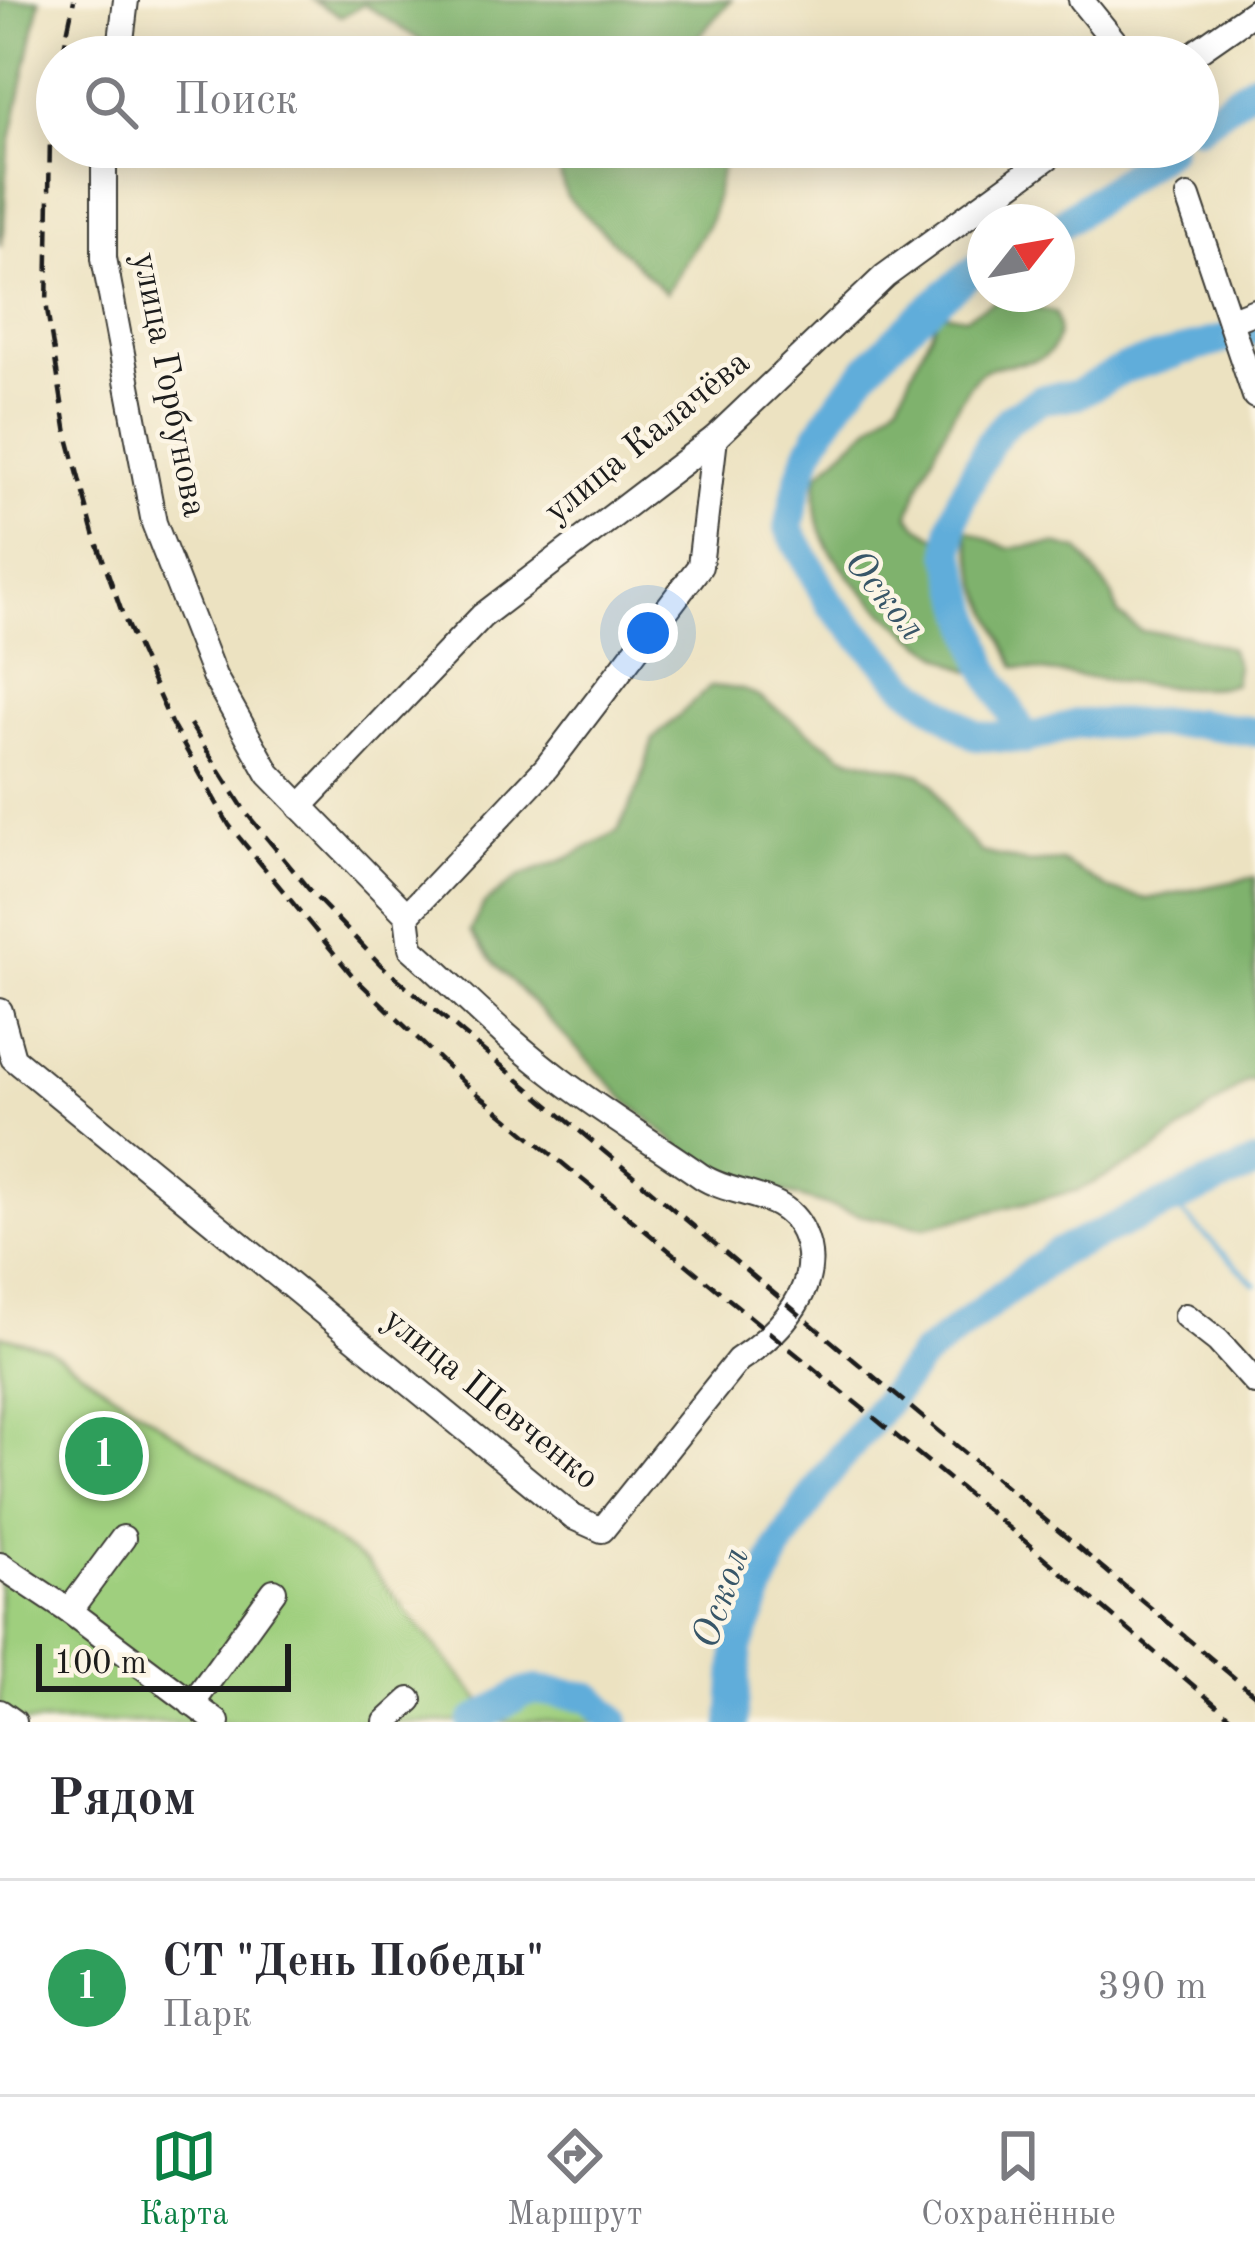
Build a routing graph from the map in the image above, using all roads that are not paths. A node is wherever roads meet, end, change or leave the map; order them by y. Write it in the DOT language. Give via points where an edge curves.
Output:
graph roads {
  1 [pos="126,0"];
  2 [pos="1081,0"];
  3 [pos="1255,11"];
  4 [pos="122,36"];
  5 [pos="1110,36"];
  6 [pos="1219,36"];
  7 [pos="104,168"];
  8 [pos="1034,168"];
  9 [pos="1188,197"];
  10 [pos="1255,311"];
  11 [pos="1233,331"];
  12 [pos="1255,396"];
  13 [pos="715,438"];
  14 [pos="300,807"];
  15 [pos="406,915"];
  16 [pos="0,1011"];
  17 [pos="548,1070"];
  18 [pos="1186,1316"];
  19 [pos="1255,1382"];
  20 [pos="123,1538"];
  21 [pos="0,1565"];
  22 [pos="274,1591"];
  23 [pos="69,1611"];
  24 [pos="410,1700"];
  25 [pos="192,1704"];
  26 [pos="0,1712"];
  27 [pos="14,1722"];
  28 [pos="217,1722"];
  29 [pos="386,1722"];
  1 -- 4 [label="street"];
  2 -- 5 [label="street"];
  3 -- 6 [label="street"];
  7 -- 14 [label="street, улица Горбунова" via="104,258 154,523 214,676 245,710 269,774"];
  8 -- 13 [label="street, улица Калачёва" via="885,276"];
  9 -- 11 [label="street"];
  10 -- 11 [label="street"];
  11 -- 12 [label="street"];
  13 -- 14 [label="street, улица Калачёва" via="482,616"];
  13 -- 15 [label="street" via="700,566 546,768"];
  14 -- 15 [label="street, улица Горбунова"];
  15 -- 17 [label="street, улица Горбунова" via="411,948"];
  16 -- 17 [label="street, улица Шевченко" via="13,1058 572,1517 602,1530 738,1360 800,1303 809,1264 803,1230 776,1201 709,1181"];
  18 -- 19 [label="street"];
  20 -- 23 [label="street"];
  21 -- 23 [label="street"];
  22 -- 25 [label="street"];
  23 -- 25 [label="street"];
  24 -- 29 [label="street"];
  25 -- 28 [label="street"];
  26 -- 27 [label="street"];
}
